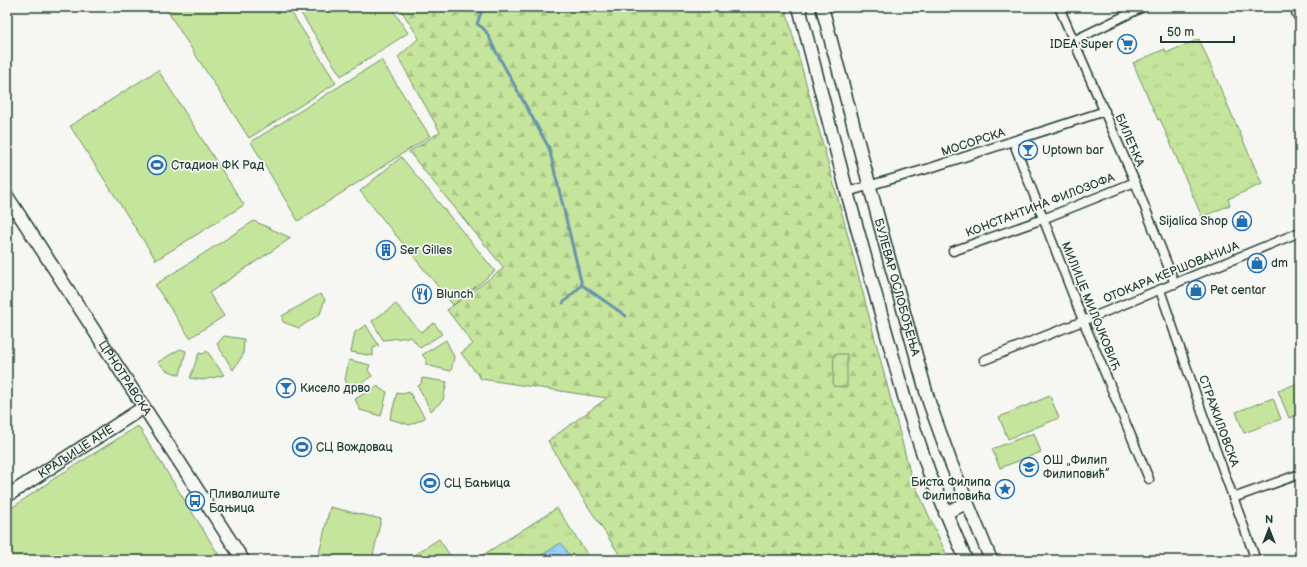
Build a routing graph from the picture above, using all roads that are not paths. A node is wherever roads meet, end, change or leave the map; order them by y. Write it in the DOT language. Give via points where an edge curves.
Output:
graph roads {
  1 [pos="798,7"];
  2 [pos="822,7"];
  3 [pos="1059,7"];
  4 [pos="1143,7"];
  5 [pos="1296,7"];
  6 [pos="1300,16"];
  7 [pos="1073,41"];
  8 [pos="1104,111"];
  9 [pos="1013,141"];
  10 [pos="1135,182"];
  11 [pos="870,185"];
  12 [pos="847,192"];
  13 [pos="7,196"];
  14 [pos="1042,218"];
  15 [pos="1300,232"];
  16 [pos="953,251"];
  17 [pos="1176,284"];
  18 [pos="1160,290"];
  19 [pos="1083,321"];
  20 [pos="984,360"];
  21 [pos="144,407"];
  22 [pos="1300,474"];
  23 [pos="1149,480"];
  24 [pos="7,496"];
  25 [pos="1233,498"];
  26 [pos="967,503"];
  27 [pos="945,513"];
  28 [pos="242,560"];
  29 [pos="966,560"];
  30 [pos="991,560"];
  31 [pos="1256,560"];
  1 -- 12 [label="main road, БУЛЕВАР ОСЛОБОЂЕЊА"];
  2 -- 11 [label="main road, БУЛЕВАР ОСЛОБОЂЕЊА"];
  3 -- 7 [label="street, БИЛЕЋКА"];
  4 -- 7 [label="street"];
  5 -- 6 [label="main road"];
  7 -- 8 [label="street, БИЛЕЋКА"];
  8 -- 9 [label="street, МОСОРСКА"];
  8 -- 10 [label="street, БИЛЕЋКА"];
  9 -- 11 [label="street, МОСОРСКА"];
  9 -- 14 [label="street, МИЛИЦЕ МИЛОЈКОВИЋ"];
  10 -- 14 [label="street, КОНСТАНТИНА ФИЛОЗОФА"];
  10 -- 17 [label="street, БИЛЕЋКА"];
  11 -- 12 [label="street, МОСОРСКА"];
  11 -- 26 [label="main road, БУЛЕВАР ОСЛОБОЂЕЊА" via="929,402"];
  12 -- 27 [label="main road, БУЛЕВАР ОСЛОБОЂЕЊА" via="907,407"];
  13 -- 21 [label="main road, ЦРНОТРАВСКА"];
  14 -- 16 [label="street, КОНСТАНТИНА ФИЛОЗОФА"];
  14 -- 19 [label="street, МИЛИЦЕ МИЛОЈКОВИЋ"];
  15 -- 17 [label="street, ОТОКАРА КЕРШОВАНИЈА"];
  17 -- 18 [label="street, ОТОКАРА КЕРШОВАНИЈА"];
  18 -- 19 [label="street, ОТОКАРА КЕРШОВАНИЈА"];
  18 -- 25 [label="street, СТРАЖИЛОВСКА"];
  19 -- 20 [label="street, ОТОКАРА КЕРШОВАНИЈА"];
  19 -- 23 [label="street, МИЛИЦЕ МИЛОЈКОВИЋ"];
  21 -- 24 [label="main road, КРАЉИЦЕ АНЕ"];
  21 -- 28 [label="main road, ЦРНОТРАВСКА"];
  22 -- 25 [label="street"];
  25 -- 31 [label="street, СТРАЖИЛОВСКА"];
  26 -- 27 [label="main road"];
  26 -- 30 [label="main road, БУЛЕВАР ОСЛОБОЂЕЊА"];
  27 -- 29 [label="main road, БУЛЕВАР ОСЛОБОЂЕЊА"];
}
